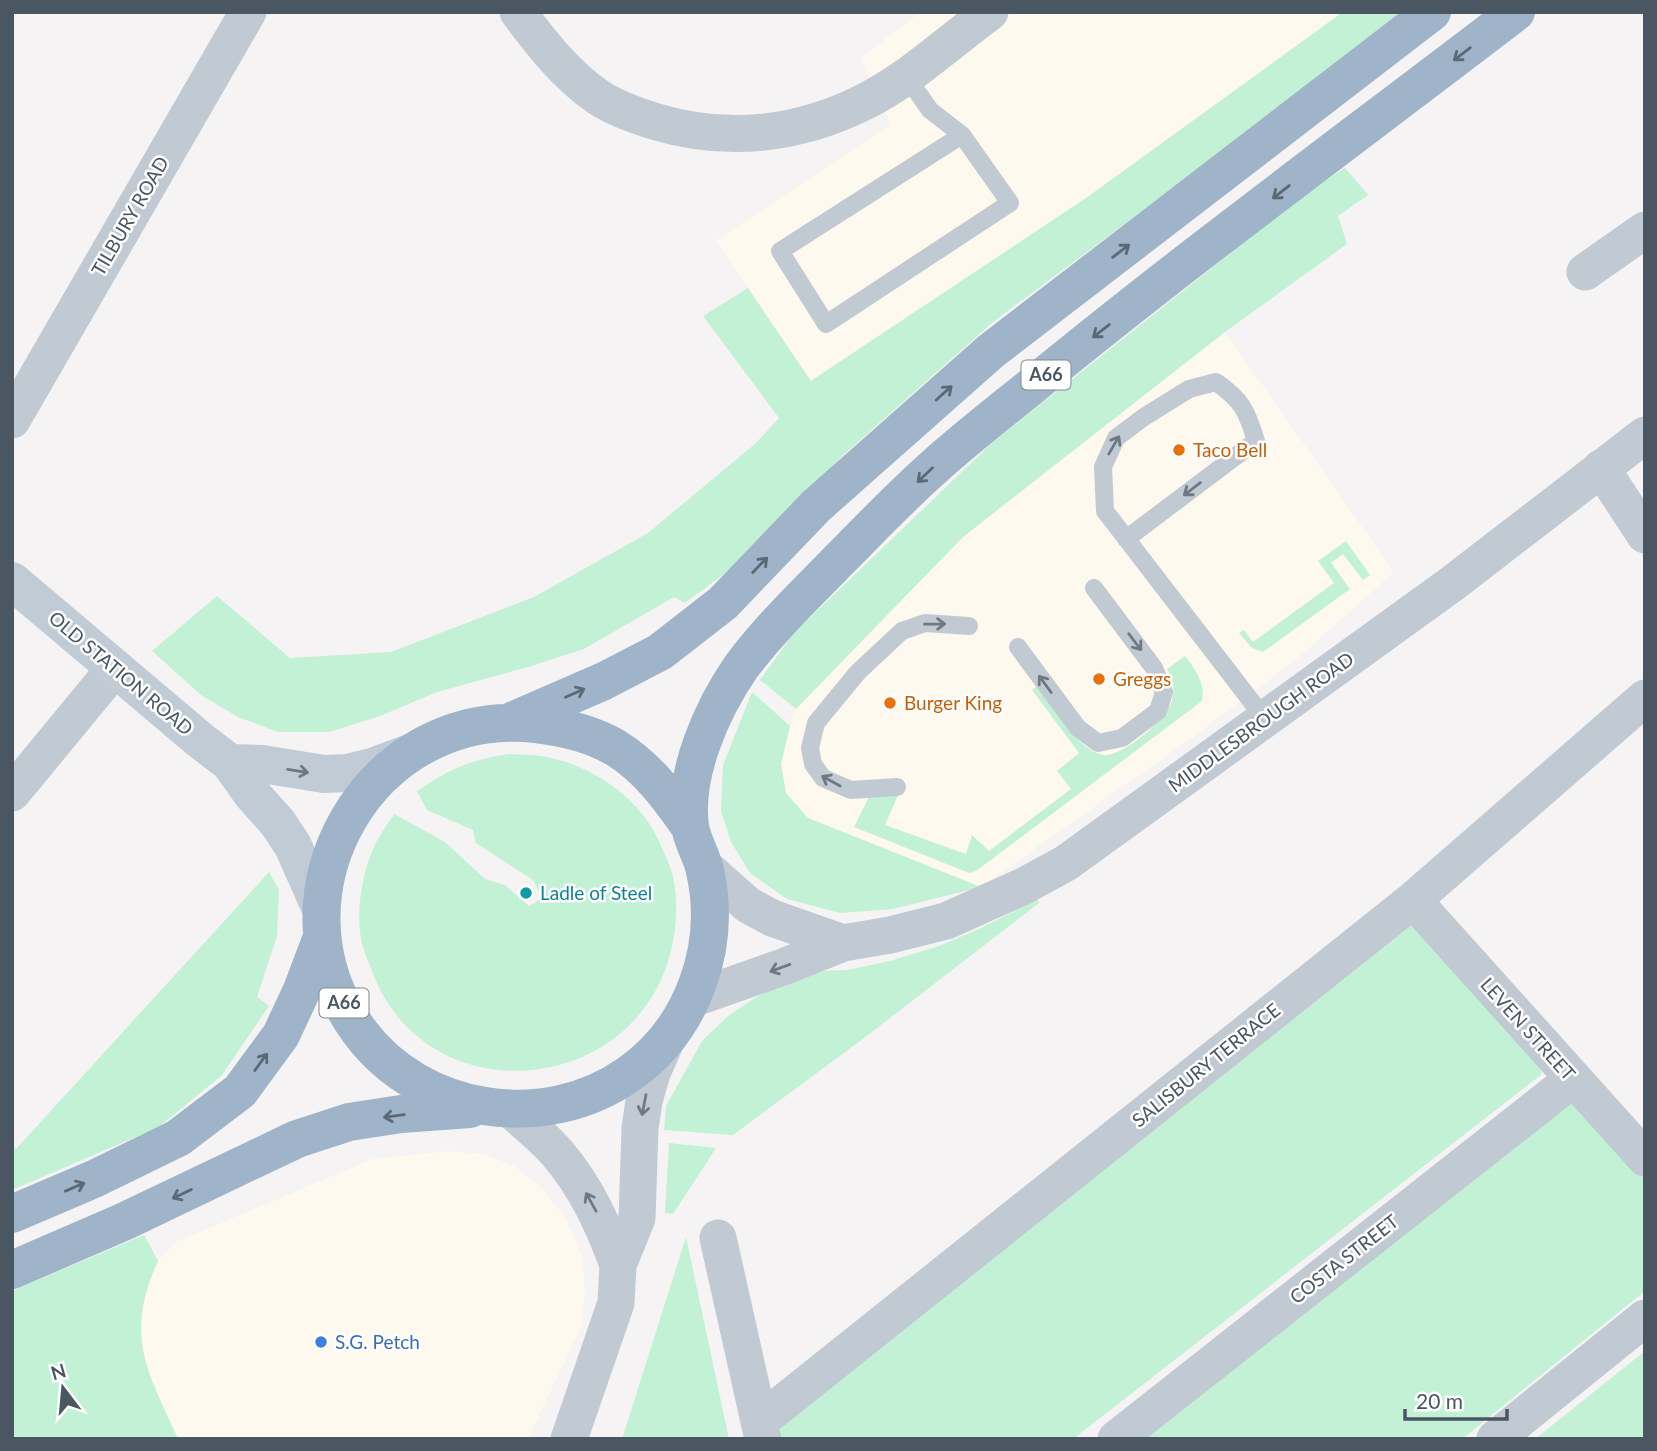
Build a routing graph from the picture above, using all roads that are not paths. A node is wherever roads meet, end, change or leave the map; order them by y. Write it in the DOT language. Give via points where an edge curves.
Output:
graph roads {
  1 [pos="248,12"];
  2 [pos="518,12"];
  3 [pos="990,12"];
  4 [pos="1432,12"];
  5 [pos="1516,12"];
  6 [pos="906,76"];
  7 [pos="962,135"];
  8 [pos="1645,230"];
  9 [pos="1585,272"];
  10 [pos="12,420"];
  11 [pos="1645,435"];
  12 [pos="1601,468"];
  13 [pos="1645,535"];
  14 [pos="1126,538"];
  15 [pos="12,581"];
  16 [pos="1094,588"];
  17 [pos="969,626"];
  18 [pos="1018,647"];
  19 [pos="115,668"];
  20 [pos="1645,698"];
  21 [pos="1265,719"];
  22 [pos="513,721"];
  23 [pos="407,754"];
  24 [pos="230,763"];
  25 [pos="897,787"];
  26 [pos="12,793"];
  27 [pos="690,827"];
  28 [pos="705,867"];
  29 [pos="1413,900"];
  30 [pos="322,923"];
  31 [pos="843,943"];
  32 [pos="692,999"];
  33 [pos="666,1041"];
  34 [pos="1573,1079"];
  35 [pos="498,1108"];
  36 [pos="1645,1158"];
  37 [pos="12,1213"];
  38 [pos="718,1238"];
  39 [pos="618,1265"];
  40 [pos="12,1270"];
  41 [pos="1645,1318"];
  42 [pos="761,1430"];
  43 [pos="569,1439"];
  44 [pos="1116,1439"];
  45 [pos="1495,1439"];
  1 -- 10 [label="street, TILBURY ROAD"];
  2 -- 6 [label="street" via="556,62 600,98 675,128 756,135 797,128 865,102"];
  3 -- 6 [label="street"];
  22 -- 4 [label="highway, A66, one-way" via="604,681 671,644 723,603 816,506 991,351"];
  5 -- 27 [label="highway, A66, one-way" via="1072,353 931,469 774,625 738,671 700,750 691,780"];
  6 -- 7 [label="lane" via="930,110"];
  7 -- 7 [label="lane" via="780,251 826,324 1010,203"];
  8 -- 9 [label="street"];
  11 -- 12 [label="street, MIDDLESBROUGH ROAD"];
  12 -- 13 [label="street"];
  12 -- 21 [label="street, MIDDLESBROUGH ROAD" via="1453,583"];
  14 -- 14 [label="lane, one-way" via="1105,511 1103,467 1116,438 1189,390 1216,382 1236,396 1256,441"];
  14 -- 21 [label="lane"];
  15 -- 19 [label="main road, OLD STATION ROAD"];
  16 -- 18 [label="lane, one-way" via="1154,668 1164,692 1158,710 1149,718 1122,738 1098,743 1078,728"];
  25 -- 17 [label="lane, one-way" via="850,790 823,778 813,764 810,748 816,723 858,672 902,631 925,623"];
  19 -- 24 [label="main road, OLD STATION ROAD"];
  19 -- 26 [label="street"];
  20 -- 29 [label="street, SALISBURY TERRACE"];
  21 -- 31 [label="street, MIDDLESBROUGH ROAD" via="1066,863 1024,886 946,921"];
  22 -- 23 [label="highway, A66" via="457,730"];
  22 -- 27 [label="highway, A66" via="566,727 616,749 659,783"];
  24 -- 23 [label="main road, one-way" via="347,773"];
  23 -- 30 [label="highway, A66" via="372,784 345,822 328,863"];
  24 -- 30 [label="main road, OLD STATION ROAD" via="293,846"];
  27 -- 28 [label="highway, A66"];
  28 -- 31 [label="street, MIDDLESBROUGH ROAD" via="748,905"];
  28 -- 32 [label="highway, A66" via="711,909 708,953"];
  29 -- 34 [label="street, LEVEN STREET"];
  29 -- 42 [label="street, SALISBURY TERRACE"];
  30 -- 35 [label="highway, A66" via="334,986 358,1031 394,1068 438,1094"];
  37 -- 30 [label="highway, A66, one-way" via="178,1138 240,1091 281,1035 302,990"];
  31 -- 32 [label="street, MIDDLESBROUGH ROAD, one-way"];
  32 -- 33 [label="highway, A66"];
  33 -- 35 [label="highway, A66" via="629,1074 586,1098 537,1109"];
  33 -- 39 [label="street, one-way" via="644,1101 637,1218"];
  34 -- 36 [label="street, LEVEN STREET"];
  34 -- 44 [label="street, COSTA STREET"];
  39 -- 35 [label="street, one-way" via="602,1222 557,1152"];
  35 -- 40 [label="highway, A66, one-way" via="349,1122 297,1139"];
  38 -- 42 [label="street"];
  39 -- 43 [label="street" via="616,1303"];
  41 -- 45 [label="street"];
}
